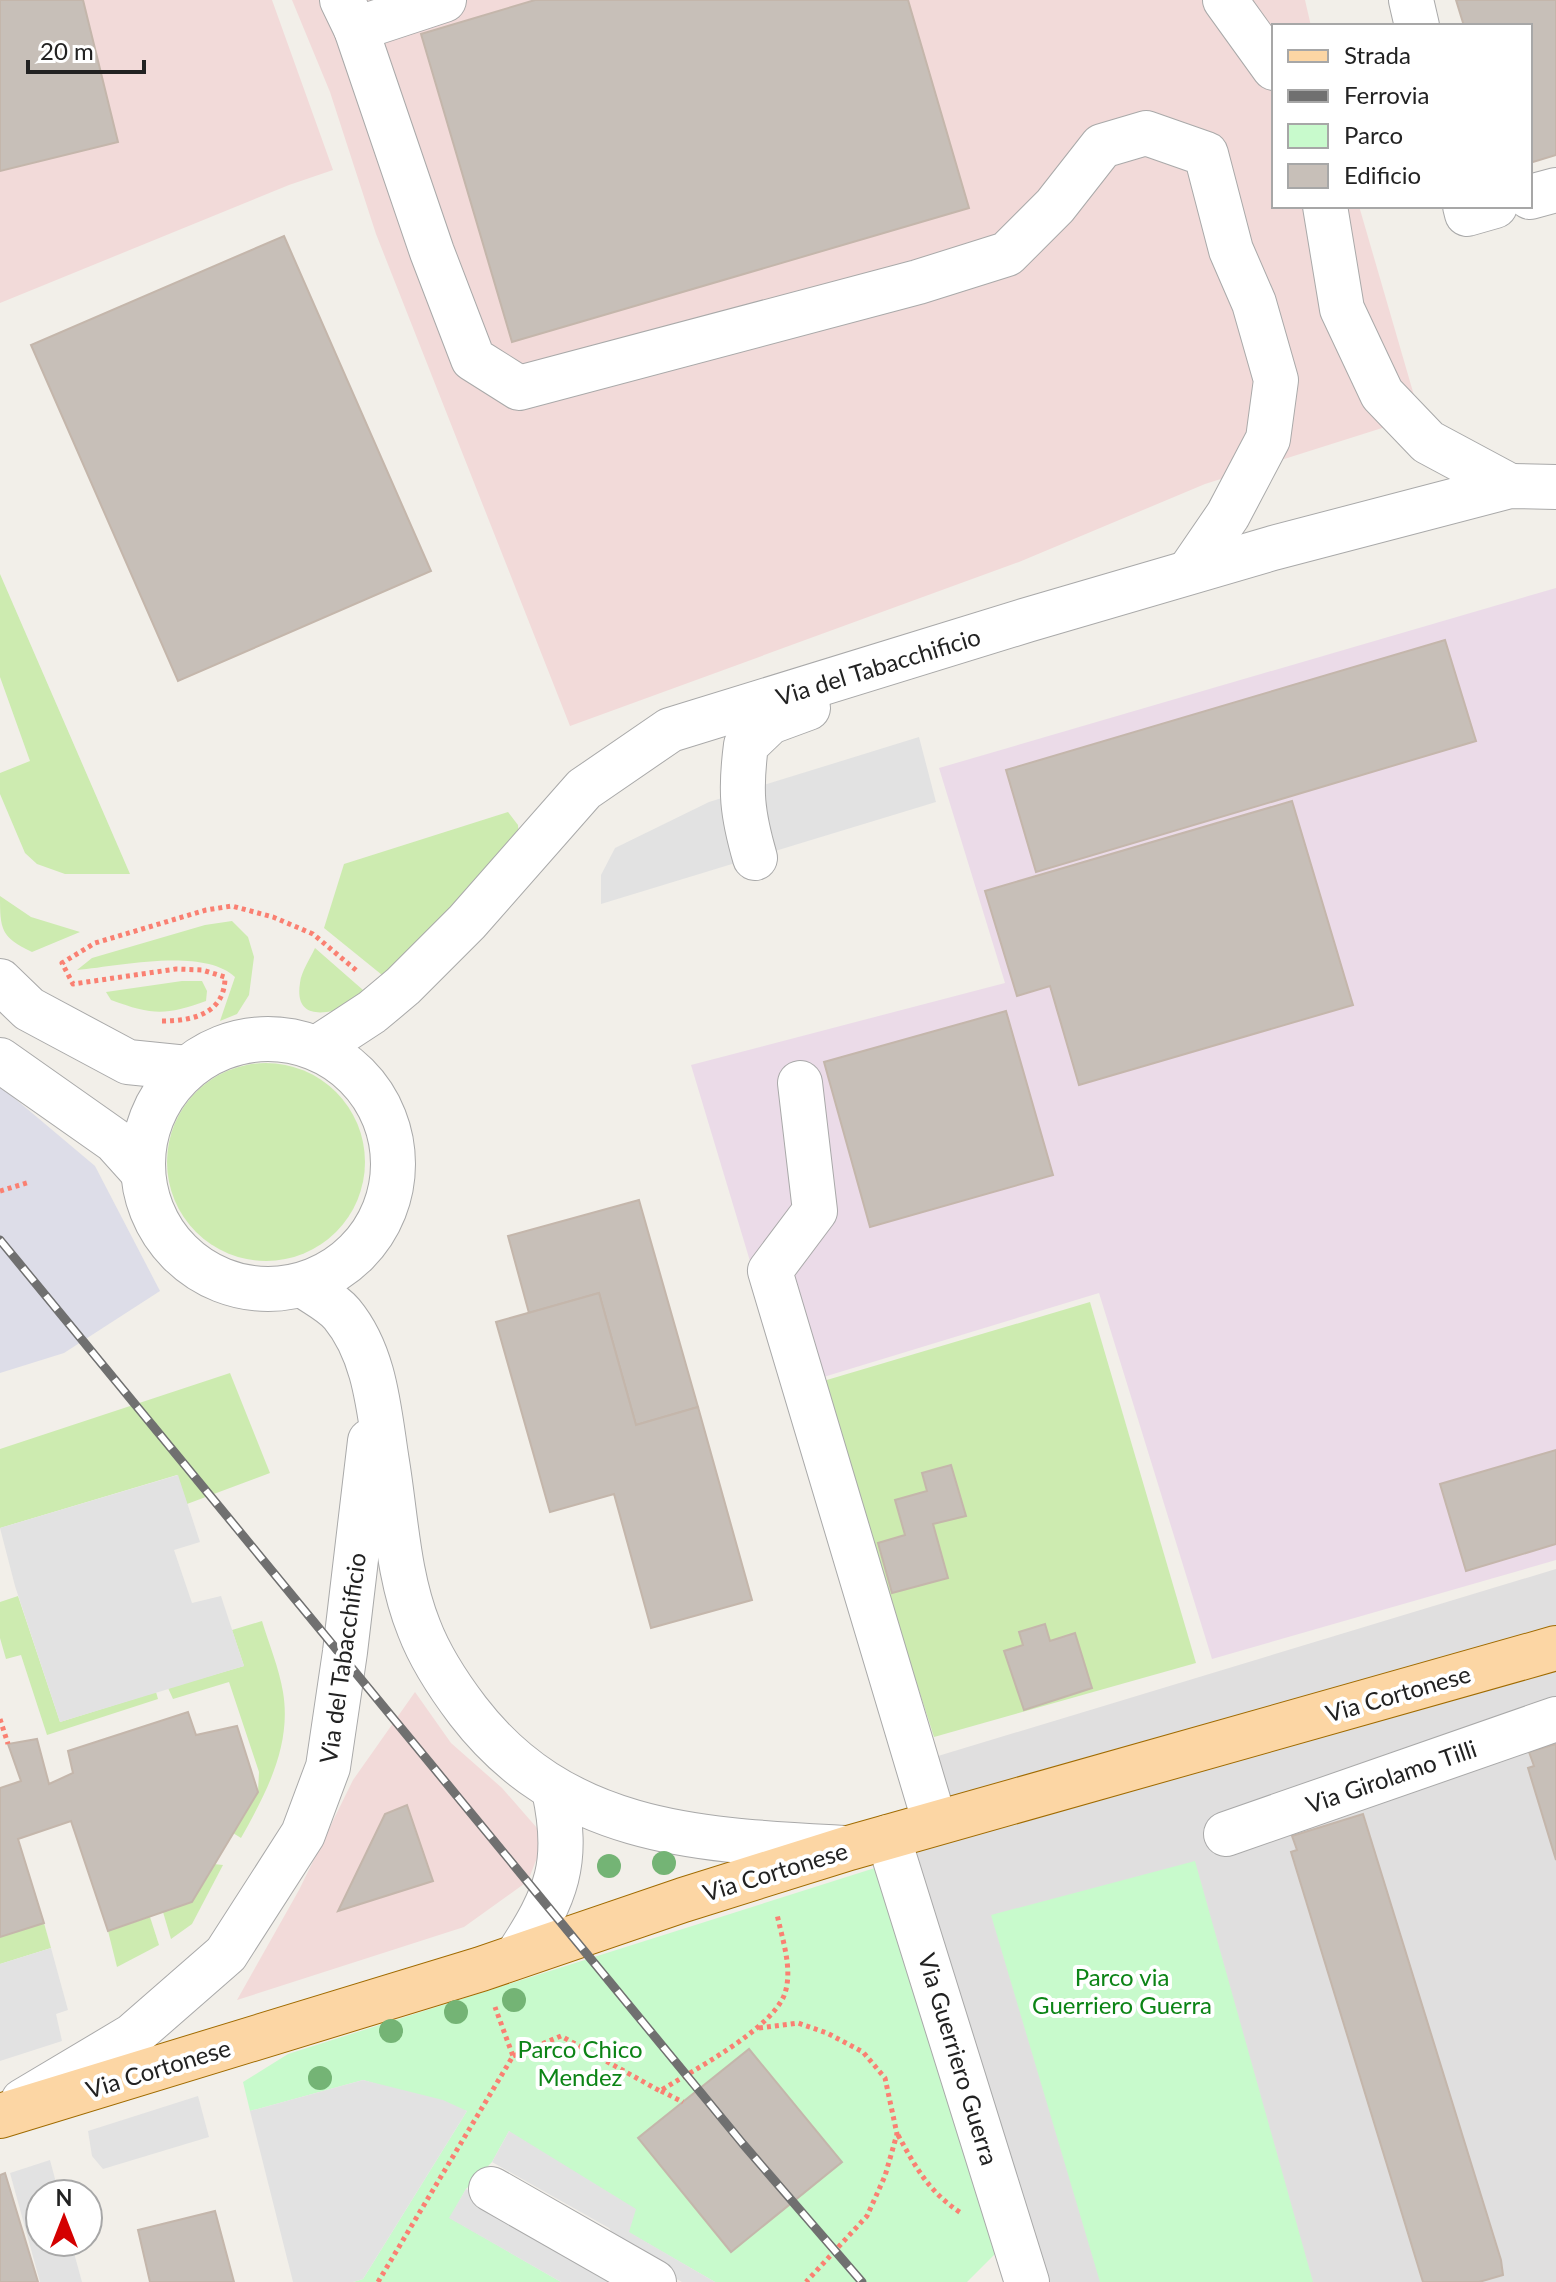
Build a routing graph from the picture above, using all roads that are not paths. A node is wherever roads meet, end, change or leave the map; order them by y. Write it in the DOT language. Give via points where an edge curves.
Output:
graph roads {
  1 [pos="444,0"];
  2 [pos="1225,0"];
  3 [pos="1411,0"];
  4 [pos="349,14"];
  5 [pos="1417,24"];
  6 [pos="1272,65"];
  7 [pos="1556,190"];
  8 [pos="1532,196"];
  9 [pos="1325,208"];
  10 [pos="1466,208"];
  11 [pos="1488,208"];
  12 [pos="1543,484"];
  13 [pos="1189,572"];
  14 [pos="879,666"];
  15 [pos="755,858"];
  16 [pos="0,981"];
  17 [pos="317,1048"];
  18 [pos="0,1060"];
  19 [pos="187,1068"];
  20 [pos="800,1083"];
  21 [pos="142,1171"];
  22 [pos="303,1285"];
  23 [pos="376,1393"];
  24 [pos="1556,1648"];
  25 [pos="1556,1719"];
  26 [pos="554,1790"];
  27 [pos="935,1823"];
  28 [pos="1226,1834"];
  29 [pos="868,1842"];
  30 [pos="499,1962"];
  31 [pos="0,2115"];
  32 [pos="491,2189"];
  33 [pos="1014,2262"];
  34 [pos="654,2282"];
  1 -- 4 [label="street"];
  2 -- 6 [label="street"];
  3 -- 5 [label="street"];
  4 -- 13 [label="street" via="473,359 519,388 1007,254 1055,206 1102,146 1146,133 1206,154 1231,250 1254,303 1276,380 1268,439 1228,515"];
  7 -- 8 [label="street"];
  9 -- 12 [label="street" via="1342,309 1382,394 1428,442"];
  10 -- 11 [label="street" via="1467,214"];
  12 -- 13 [label="street, Via del Tabacchificio"];
  13 -- 14 [label="street, Via del Tabacchificio"];
  14 -- 15 [label="street" via="841,696 770,722 746,745 743,817"];
  14 -- 17 [label="street, Via del Tabacchificio" via="658,738 584,789 467,922 389,998"];
  16 -- 19 [label="street" via="29,1009 128,1062"];
  17 -- 19 [label="street" via="282,1039 246,1040 215,1050"];
  17 -- 22 [label="street" via="360,1076 387,1120 395,1171 381,1221 349,1261"];
  18 -- 21 [label="street" via="115,1141"];
  19 -- 21 [label="street" via="162,1097 146,1132"];
  20 -- 27 [label="street" via="815,1211 770,1271"];
  21 -- 22 [label="street" via="156,1220 176,1251 206,1273 253,1289"];
  22 -- 23 [label="street, Via del Tabacchificio" via="341,1312 363,1347"];
  23 -- 26 [label="street, Via del Tabacchificio" via="404,1578 419,1630 451,1688 486,1734"];
  23 -- 31 [label="street, Via del Tabacchificio" via="328,1767 303,1834 226,1954 132,2036"];
  24 -- 27 [label="main road, Via Cortonese"];
  25 -- 28 [label="street, Via Girolamo Tilli"];
  26 -- 29 [label="street, Via del Tabacchificio" via="599,1812 656,1830 757,1843"];
  26 -- 30 [label="street" via="562,1861 537,1925"];
  27 -- 29 [label="main road, Via Cortonese"];
  29 -- 30 [label="main road, Via Cortonese"];
  29 -- 33 [label="street, Via Guerriero Guerra"];
  30 -- 31 [label="main road, Via Cortonese"];
  32 -- 34 [label="street"];
}
